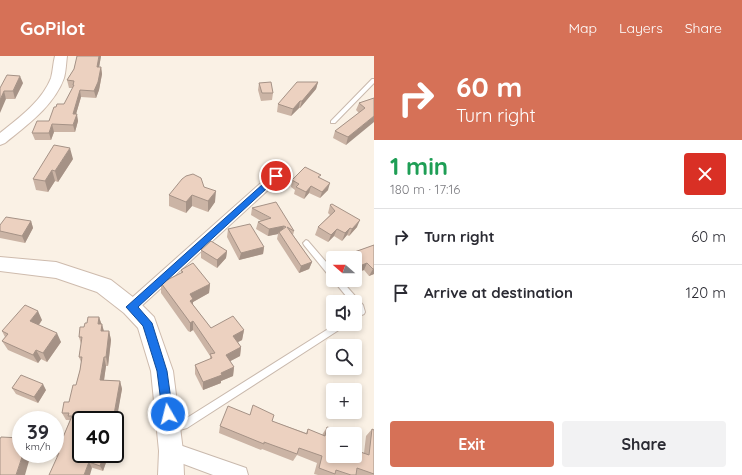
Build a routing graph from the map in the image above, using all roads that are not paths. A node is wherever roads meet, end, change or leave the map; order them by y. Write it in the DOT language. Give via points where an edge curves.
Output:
graph roads {
  1 [pos="61,56"];
  2 [pos="374,80"];
  3 [pos="333,122"];
  4 [pos="0,140"];
  5 [pos="276,176"];
  6 [pos="306,243"];
  7 [pos="0,264"];
  8 [pos="326,267"];
  9 [pos="343,287"];
  10 [pos="350,295"];
  11 [pos="131,307"];
  12 [pos="331,331"];
  13 [pos="171,451"];
  14 [pos="239,475"];
  1 -- 4 [label="street" via="57,77 38,108"];
  2 -- 3 [label="lane"];
  5 -- 11 [label="street"];
  6 -- 8 [label="lane"];
  7 -- 11 [label="street" via="56,270 104,286"];
  9 -- 10 [label="lane"];
  11 -- 13 [label="street" via="147,323 162,371"];
  12 -- 13 [label="lane" via="184,425"];
  13 -- 14 [label="street"];
}
